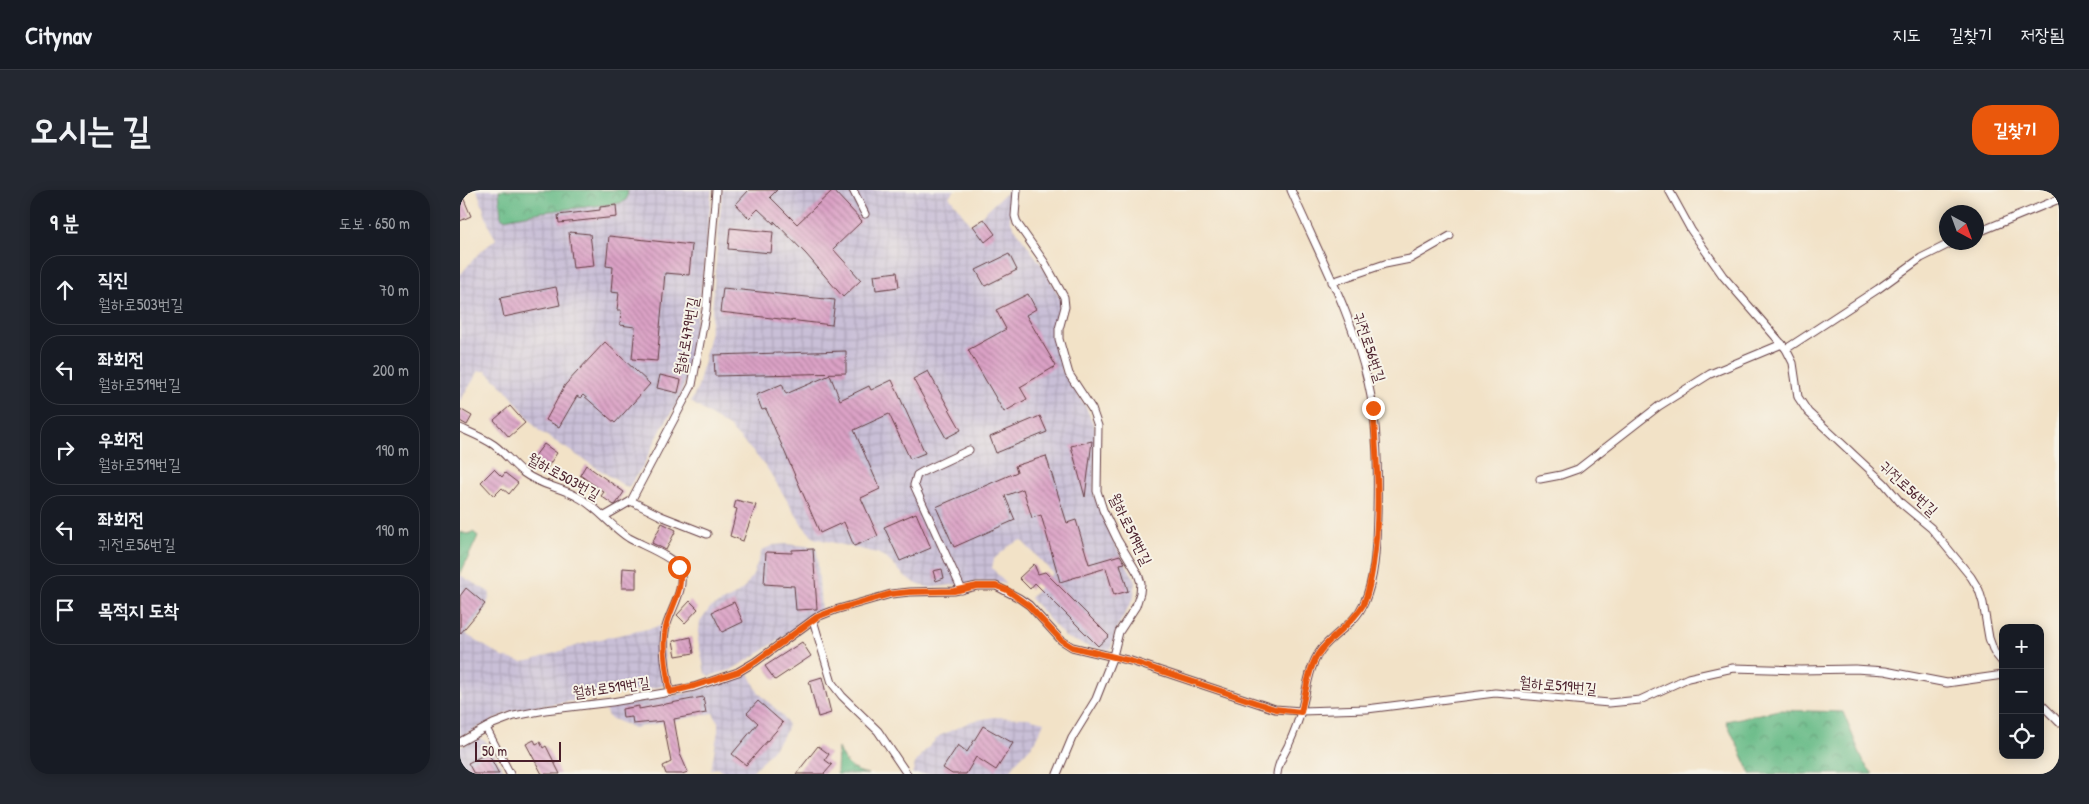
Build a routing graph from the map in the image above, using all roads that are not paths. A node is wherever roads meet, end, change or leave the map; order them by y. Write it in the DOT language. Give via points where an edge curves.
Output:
graph roads {
  1 [pos="716,190"];
  2 [pos="853,190"];
  3 [pos="1017,190"];
  4 [pos="1291,190"];
  5 [pos="1669,190"];
  6 [pos="2059,199"];
  7 [pos="865,214"];
  8 [pos="1984,230"];
  9 [pos="1450,236"];
  10 [pos="1939,249"];
  11 [pos="1332,282"];
  12 [pos="1784,346"];
  13 [pos="460,428"];
  14 [pos="969,450"];
  15 [pos="1540,479"];
  16 [pos="631,501"];
  17 [pos="605,516"];
  18 [pos="707,534"];
  19 [pos="962,590"];
  20 [pos="814,620"];
  21 [pos="1113,656"];
  22 [pos="1999,658"];
  23 [pos="1999,676"];
  24 [pos="670,692"];
  25 [pos="2044,707"];
  26 [pos="1301,712"];
  27 [pos="2059,722"];
  28 [pos="486,728"];
  29 [pos="460,742"];
  30 [pos="510,774"];
  31 [pos="907,774"];
  32 [pos="1057,774"];
  33 [pos="1277,774"];
  1 -- 16 [label="lane, 월하로479번길" via="706,310 692,385"];
  2 -- 7 [label="lane"];
  3 -- 21 [label="lane, 월하로519번길" via="1017,223 1064,297 1065,307 1059,329 1069,374 1092,409 1098,426 1097,491 1110,524 1141,583 1136,606 1119,632"];
  4 -- 11 [label="lane, 귀전로56번길"];
  5 -- 12 [label="lane, 귀전로56번길" via="1681,214 1723,276"];
  6 -- 8 [label="lane"];
  9 -- 11 [label="lane" via="1410,258"];
  10 -- 12 [label="lane"];
  11 -- 26 [label="lane, 귀전로56번길" via="1362,357 1373,408 1376,543 1364,604 1353,620 1321,650"];
  12 -- 15 [label="lane" via="1710,374 1659,406 1578,469"];
  12 -- 22 [label="lane, 귀전로56번길" via="1793,363 1798,397 1808,412 1931,528 1971,577 1979,590 1989,638"];
  13 -- 17 [label="lane, 월하로503번길" via="494,445 542,484 577,496"];
  14 -- 19 [label="lane" via="917,475 914,485"];
  16 -- 17 [label="lane, 월하로503번길"];
  16 -- 18 [label="lane"];
  17 -- 24 [label="lane, 월하로503번길" via="628,537 673,560 679,567 678,596 665,634"];
  19 -- 20 [label="lane, 월하로519번길" via="890,594 835,610"];
  19 -- 21 [label="lane, 월하로519번길" via="977,586 996,586 1007,590 1072,647"];
  20 -- 24 [label="lane, 월하로519번길" via="738,672"];
  20 -- 31 [label="lane" via="836,690 878,731"];
  21 -- 26 [label="lane, 월하로519번길" via="1257,704"];
  21 -- 32 [label="lane, 월하로519번길" via="1096,699 1072,738"];
  23 -- 26 [label="lane, 월하로519번길" via="1947,684 1855,668 1733,668 1688,678 1640,700 1625,703 1495,693 1367,709"];
  24 -- 28 [label="lane, 월하로519번길" via="529,713"];
  25 -- 27 [label="lane"];
  26 -- 33 [label="lane, 귀전로56번길" via="1278,763"];
  28 -- 29 [label="lane, 월하로519번길"];
  28 -- 30 [label="lane"];
}
